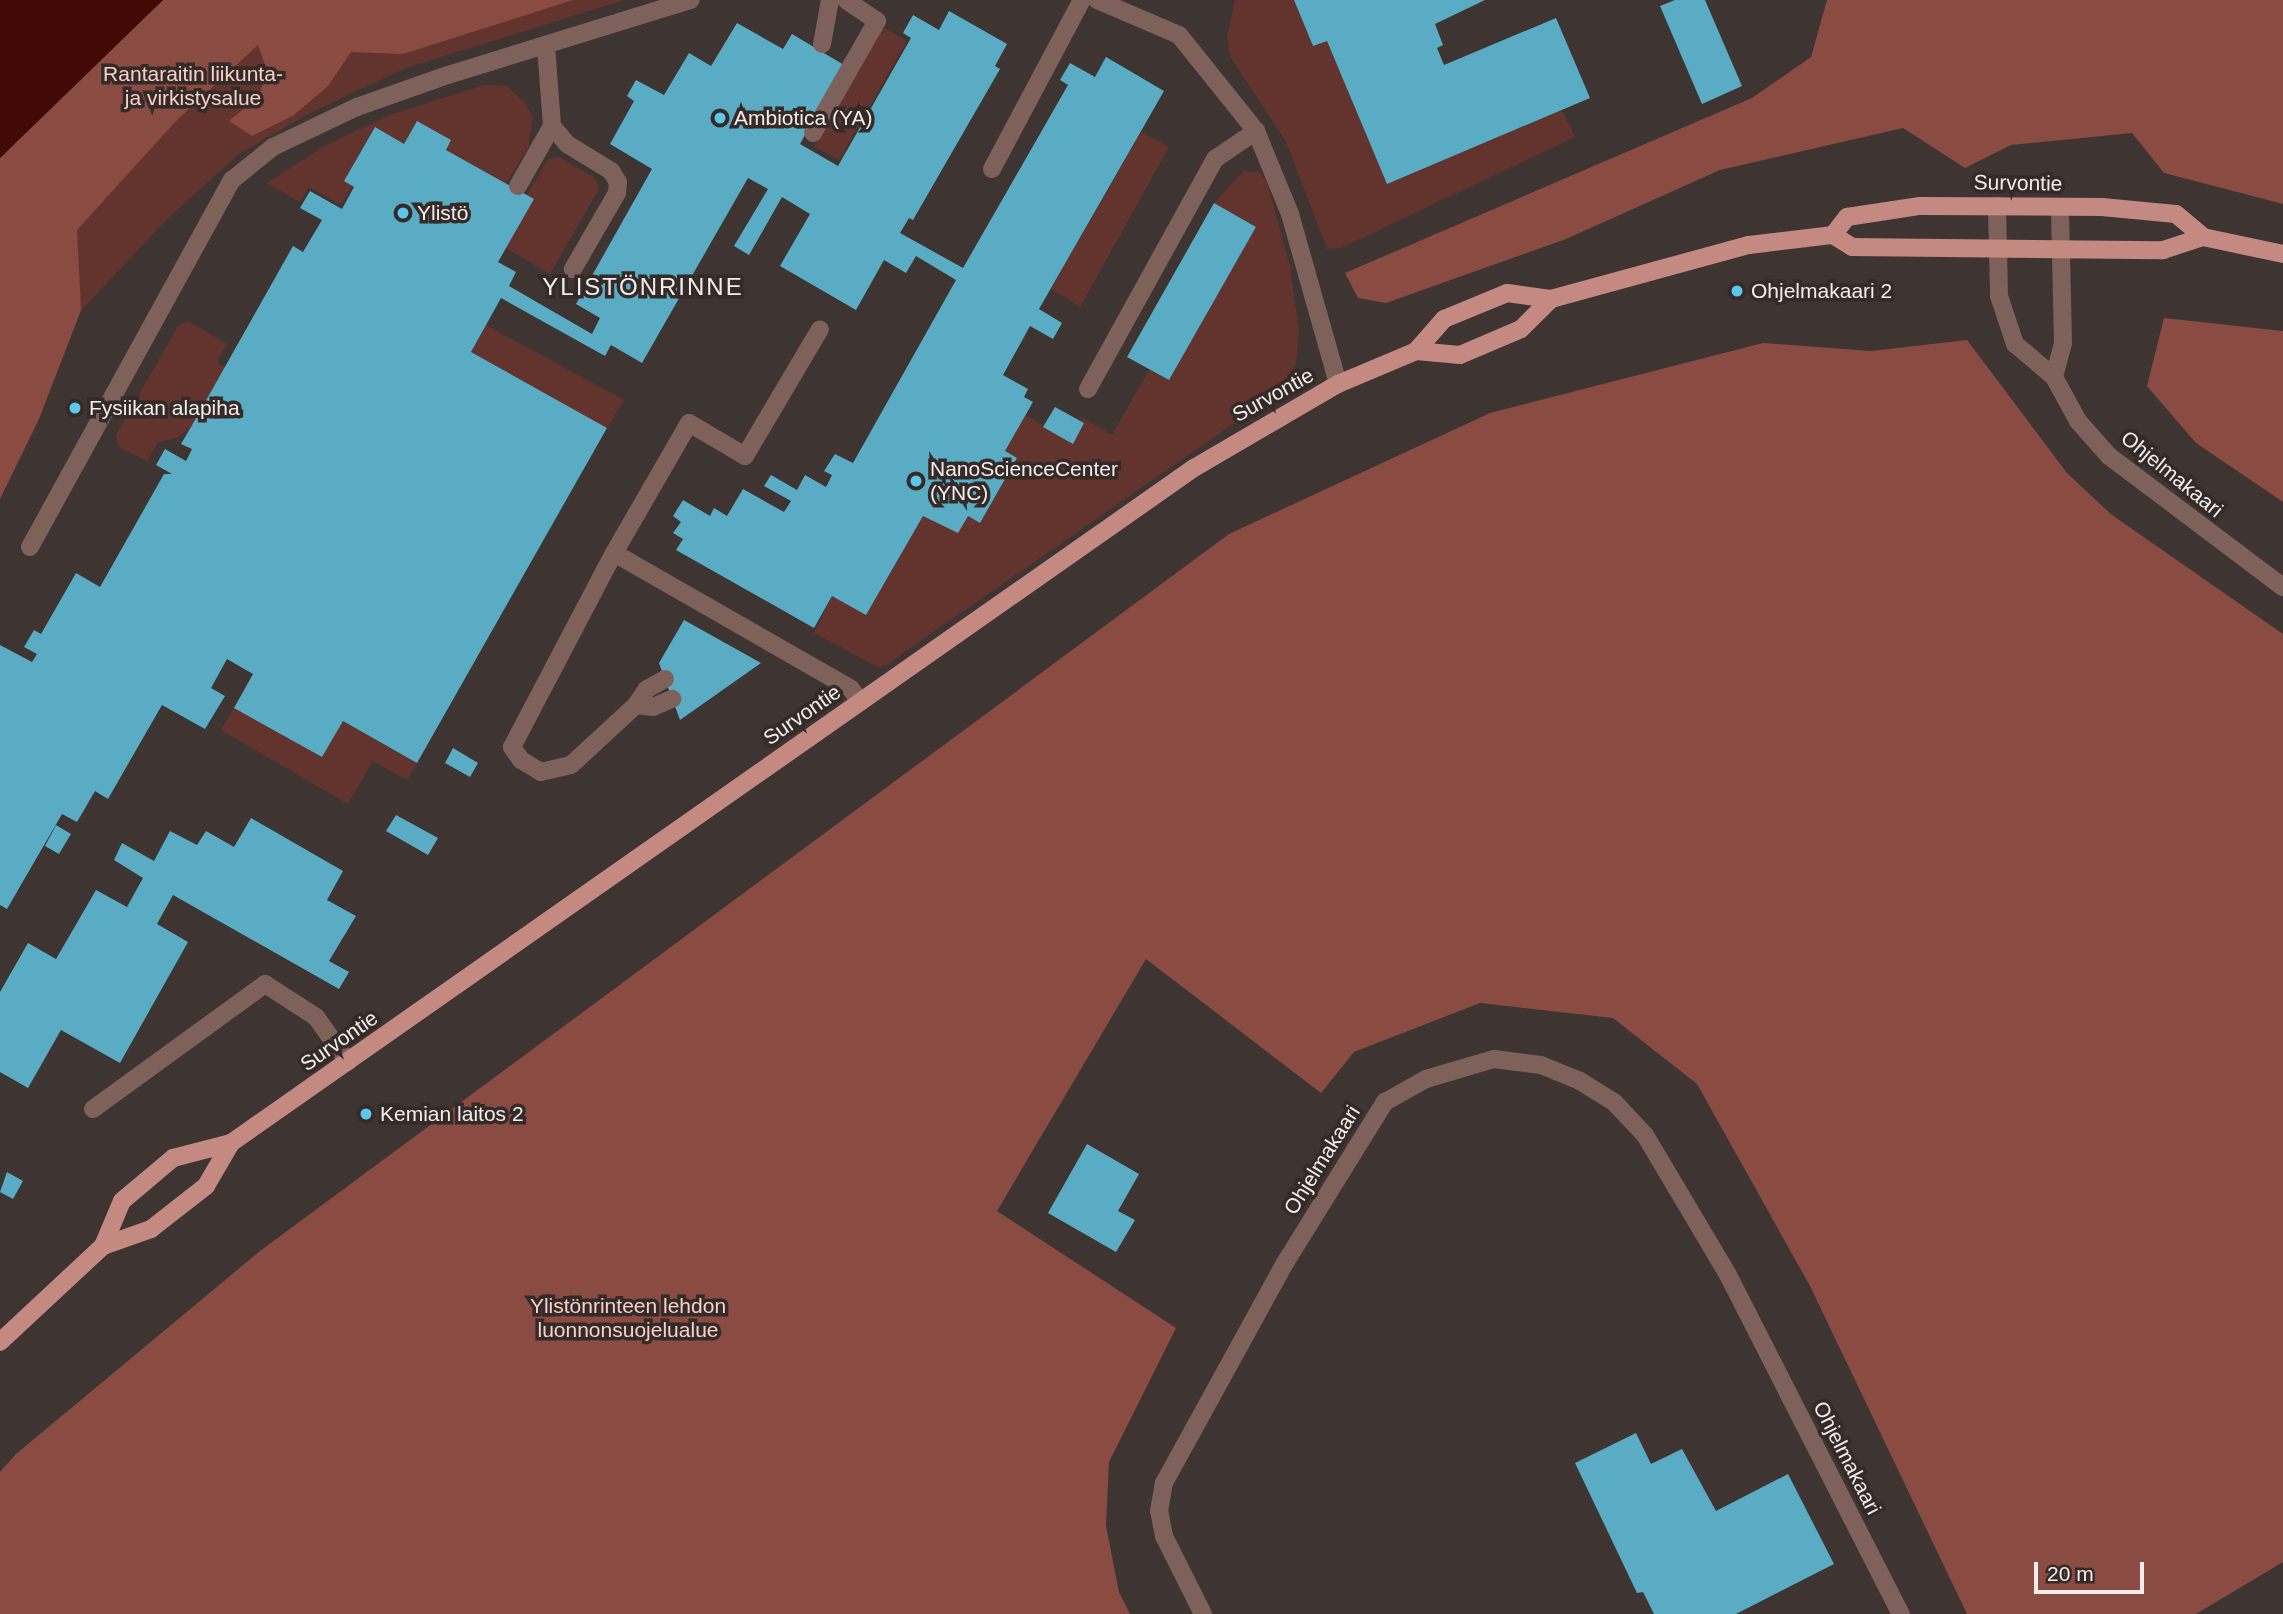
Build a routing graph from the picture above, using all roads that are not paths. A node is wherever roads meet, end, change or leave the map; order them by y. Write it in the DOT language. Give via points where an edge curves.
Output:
graph roads {
  1 [pos="691,0"];
  2 [pos="830,0"];
  3 [pos="846,0"];
  4 [pos="1082,0"];
  5 [pos="1097,0"];
  6 [pos="822,44"];
  7 [pos="546,46"];
  8 [pos="552,126"];
  9 [pos="1256,131"];
  10 [pos="813,133"];
  11 [pos="992,169"];
  12 [pos="518,186"];
  13 [pos="1997,206"];
  14 [pos="2060,208"];
  15 [pos="1833,235"];
  16 [pos="2203,237"];
  17 [pos="1997,246"];
  18 [pos="2061,247"];
  19 [pos="2283,254"];
  20 [pos="573,269"];
  21 [pos="1551,299"];
  22 [pos="820,329"];
  23 [pos="1416,351"];
  24 [pos="2054,377"];
  25 [pos="1338,384"];
  26 [pos="1088,389"];
  27 [pos="30,547"];
  28 [pos="614,553"];
  29 [pos="2283,587"];
  30 [pos="665,679"];
  31 [pos="672,699"];
  32 [pos="860,702"];
  33 [pos="636,705"];
  34 [pos="348,1062"];
  35 [pos="93,1108"];
  36 [pos="232,1143"];
  37 [pos="103,1246"];
  38 [pos="0,1342"];
  39 [pos="1203,1614"];
  40 [pos="1901,1614"];
  1 -- 7 [label="street"];
  2 -- 6 [label="street"];
  3 -- 10 [label="street" via="877,21"];
  4 -- 11 [label="street"];
  5 -- 9 [label="street" via="1179,35"];
  7 -- 8 [label="street"];
  7 -- 27 [label="street" via="357,107 273,147 232,180"];
  8 -- 12 [label="street"];
  8 -- 20 [label="street" via="567,144 611,171 618,182 617,192"];
  9 -- 25 [label="street" via="1290,214"];
  9 -- 26 [label="street" via="1215,159"];
  13 -- 14 [label="main road, Survontie"];
  13 -- 15 [label="main road, Survontie" via="1920,206 1847,217"];
  13 -- 17 [label="street, Ohjelmakaari"];
  14 -- 16 [label="main road, Survontie" via="2176,214"];
  14 -- 18 [label="street"];
  15 -- 17 [label="main road, Survontie" via="1852,247"];
  15 -- 21 [label="main road, Survontie" via="1749,245"];
  16 -- 18 [label="main road, Survontie" via="2162,250"];
  16 -- 19 [label="main road, Survontie"];
  17 -- 18 [label="main road, Survontie"];
  17 -- 24 [label="street, Ohjelmakaari" via="2005,324 2015,344"];
  18 -- 24 [label="street" via="2063,343"];
  21 -- 23 [label="main road, Survontie" via="1521,330 1460,355"];
  21 -- 23 [label="main road, Survontie" via="1507,293 1444,319"];
  22 -- 28 [label="street" via="745,456 689,424"];
  23 -- 25 [label="main road, Survontie"];
  24 -- 29 [label="street, Ohjelmakaari" via="2078,421 2109,456"];
  25 -- 32 [label="main road, Survontie" via="1194,468"];
  28 -- 32 [label="street" via="851,689"];
  28 -- 33 [label="street" via="512,747 521,760 541,772 571,765"];
  30 -- 33 [label="street" via="647,689"];
  31 -- 33 [label="street" via="653,707"];
  32 -- 34 [label="main road, Survontie"];
  34 -- 35 [label="street" via="316,1017 265,984"];
  34 -- 36 [label="main road, Survontie"];
  36 -- 37 [label="main road, Survontie" via="212,1180 183,1204 143,1233"];
  36 -- 37 [label="main road, Survontie" via="173,1158 144,1181 116,1209"];
  37 -- 38 [label="main road, Survontie"];
  39 -- 40 [label="street, Ohjelmakaari" via="1164,1536 1159,1511 1164,1483 1285,1263 1385,1101 1426,1079 1494,1059 1541,1065 1580,1080 1615,1102 1645,1135 1727,1273"];
}
